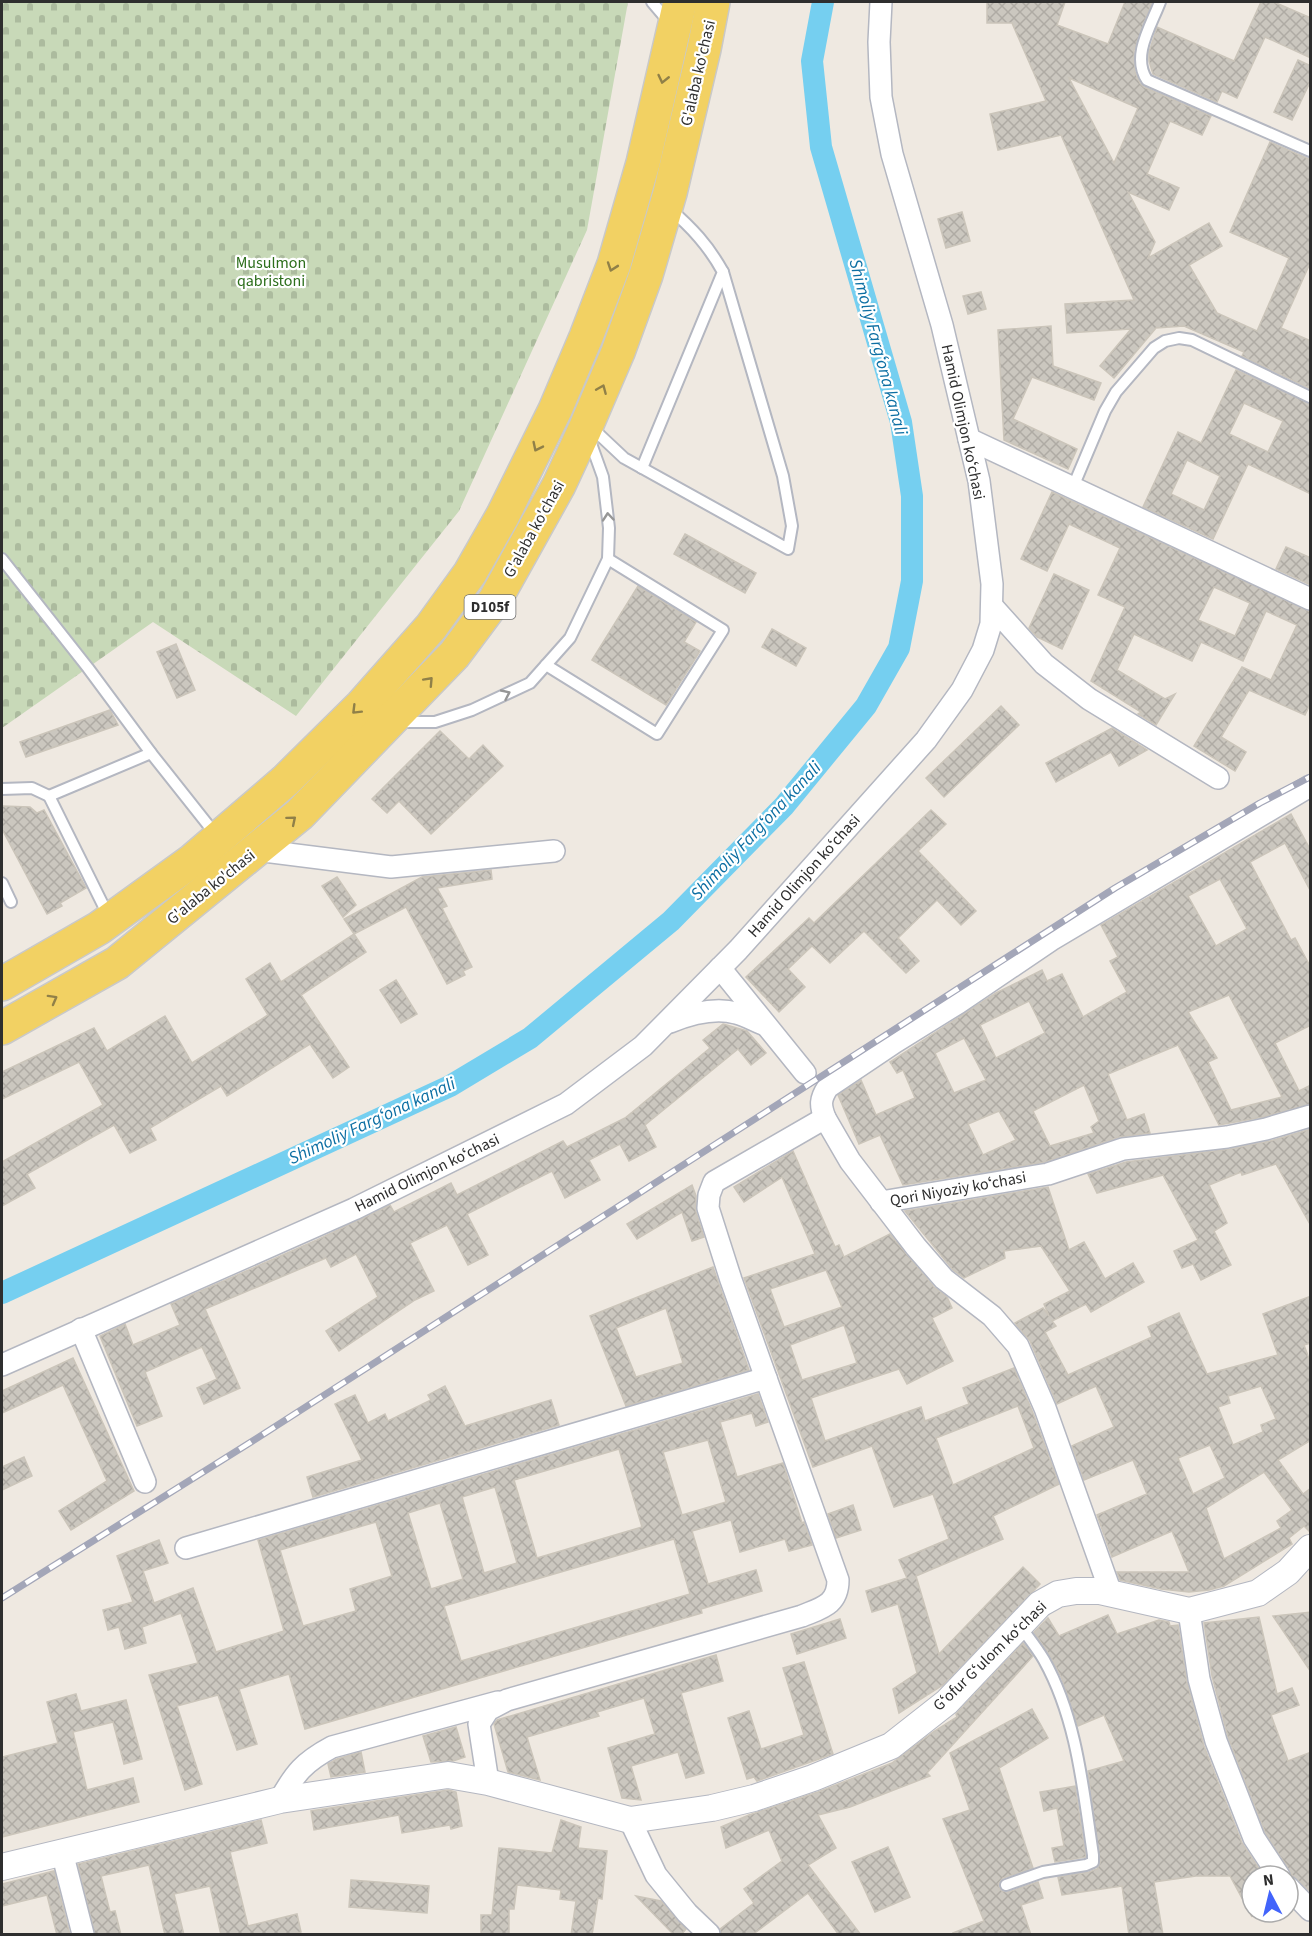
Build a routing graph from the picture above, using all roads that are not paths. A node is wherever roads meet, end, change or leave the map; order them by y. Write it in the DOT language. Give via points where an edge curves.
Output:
graph roads {
  1 [pos="713,2"];
  2 [pos="881,2"];
  3 [pos="1160,2"];
  4 [pos="681,20"];
  5 [pos="1311,151"];
  6 [pos="666,205"];
  7 [pos="723,272"];
  8 [pos="1311,397"];
  9 [pos="586,426"];
  10 [pos="969,440"];
  11 [pos="642,468"];
  12 [pos="1073,488"];
  13 [pos="608,558"];
  14 [pos="2,559"];
  15 [pos="1311,599"];
  16 [pos="992,606"];
  17 [pos="546,665"];
  18 [pos="390,722"];
  19 [pos="151,753"];
  20 [pos="1218,778"];
  21 [pos="1311,786"];
  22 [pos="2,789"];
  23 [pos="49,796"];
  24 [pos="218,838"];
  25 [pos="256,850"];
  26 [pos="554,851"];
  27 [pos="2,883"];
  28 [pos="11,902"];
  29 [pos="111,920"];
  30 [pos="720,968"];
  31 [pos="2,984"];
  32 [pos="664,1024"];
  33 [pos="767,1026"];
  34 [pos="2,1028"];
  35 [pos="805,1073"];
  36 [pos="1311,1116"];
  37 [pos="825,1118"];
  38 [pos="881,1202"];
  39 [pos="81,1329"];
  40 [pos="2,1365"];
  41 [pos="766,1378"];
  42 [pos="145,1482"];
  43 [pos="186,1548"];
  44 [pos="1311,1548"];
  45 [pos="1111,1593"];
  46 [pos="1189,1611"];
  47 [pos="1020,1626"];
  48 [pos="507,1700"];
  49 [pos="488,1782"];
  50 [pos="280,1800"];
  51 [pos="630,1820"];
  52 [pos="62,1852"];
  53 [pos="1271,1864"];
  54 [pos="2,1868"];
  55 [pos="1006,1885"];
  56 [pos="1300,1899"];
  57 [pos="1311,1910"];
  58 [pos="83,1935"];
  59 [pos="710,1935"];
  1 -- 4 [label="main road, G'alaba ko'chasi / D105f"];
  2 -- 10 [label="street, Hamid Olimjon koʻchasi" via="881,97 892,154 942,325"];
  3 -- 5 [label="lane" via="1141,53 1142,72 1147,80"];
  4 -- 6 [label="main road, G'alaba ko'chasi / D105f"];
  4 -- 24 [label="main road, G'alaba ko'chasi / D105f, one-way" via="614,264 555,410 503,515 470,573 424,636 285,781"];
  6 -- 7 [label="lane" via="691,227"];
  9 -- 6 [label="main road, G'alaba ko'chasi / D105f, one-way" via="646,275"];
  7 -- 11 [label="lane"];
  7 -- 11 [label="lane" via="783,476 792,525 788,549"];
  8 -- 12 [label="lane" via="1192,340 1165,341 1154,348 1116,392"];
  9 -- 11 [label="lane"];
  13 -- 9 [label="lane, one-way" via="603,477"];
  18 -- 9 [label="main road, G'alaba ko'chasi / D105f, one-way" via="454,656 495,600 540,521"];
  10 -- 12 [label="street"];
  10 -- 16 [label="street, Hamid Olimjon koʻchasi" via="979,481"];
  12 -- 15 [label="street"];
  13 -- 17 [label="lane" via="570,638"];
  13 -- 17 [label="lane" via="723,630 657,734"];
  14 -- 19 [label="lane"];
  16 -- 20 [label="street" via="1044,664 1089,699"];
  16 -- 30 [label="street, Hamid Olimjon koʻchasi" via="983,650 962,690 926,740"];
  18 -- 17 [label="lane, one-way" via="435,722 472,710 530,683"];
  25 -- 18 [label="main road, G'alaba ko'chasi / D105f, one-way" via="300,814"];
  19 -- 23 [label="lane"];
  19 -- 24 [label="lane"];
  21 -- 37 [label="street" via="1051,940 828,1087 820,1105"];
  22 -- 23 [label="lane" via="32,788"];
  23 -- 29 [label="lane"];
  24 -- 29 [label="main road, G'alaba ko'chasi / D105f"];
  25 -- 26 [label="street" via="391,867"];
  34 -- 25 [label="main road, G'alaba ko'chasi / D105f, one-way" via="117,963"];
  27 -- 28 [label="lane"];
  29 -- 31 [label="main road, G'alaba ko'chasi / D105f"];
  30 -- 32 [label="street, Hamid Olimjon koʻchasi"];
  30 -- 33 [label="street"];
  32 -- 33 [label="street" via="712,1011 735,1012"];
  32 -- 39 [label="street, Hamid Olimjon koʻchasi" via="643,1046 566,1104 354,1209"];
  33 -- 35 [label="street"];
  36 -- 38 [label="street, Qori Niyoziy koʻchasi" via="1227,1137 1123,1149 1048,1174"];
  37 -- 38 [label="street" via="850,1161"];
  37 -- 41 [label="street" via="714,1182 709,1195 708,1208"];
  38 -- 45 [label="street, Qori Niyoziy koʻchasi" via="915,1248 945,1279 992,1316 1018,1346 1045,1408"];
  39 -- 40 [label="street, Hamid Olimjon koʻchasi"];
  39 -- 42 [label="street"];
  41 -- 43 [label="street"];
  41 -- 48 [label="street" via="838,1580 835,1598 802,1616"];
  44 -- 46 [label="street, Gʻofur Gʻulom koʻchasi" via="1288,1572 1258,1593"];
  45 -- 46 [label="street, Gʻofur Gʻulom koʻchasi"];
  45 -- 47 [label="street, Gʻofur Gʻulom koʻchasi" via="1058,1594 1040,1604"];
  46 -- 53 [label="street" via="1199,1678 1216,1741 1254,1838"];
  47 -- 51 [label="street, Gʻofur Gʻulom koʻchasi" via="947,1701 891,1746 754,1798"];
  47 -- 55 [label="lane" via="1044,1660 1067,1716 1081,1775 1093,1862 1043,1872"];
  48 -- 49 [label="street" via="488,1710 479,1724"];
  48 -- 50 [label="street" via="332,1747 316,1755 293,1776"];
  49 -- 50 [label="street" via="448,1775"];
  49 -- 51 [label="street"];
  50 -- 52 [label="street"];
  51 -- 59 [label="street" via="656,1875"];
  52 -- 54 [label="street"];
  52 -- 58 [label="street"];
  56 -- 57 [label="street"];
}
